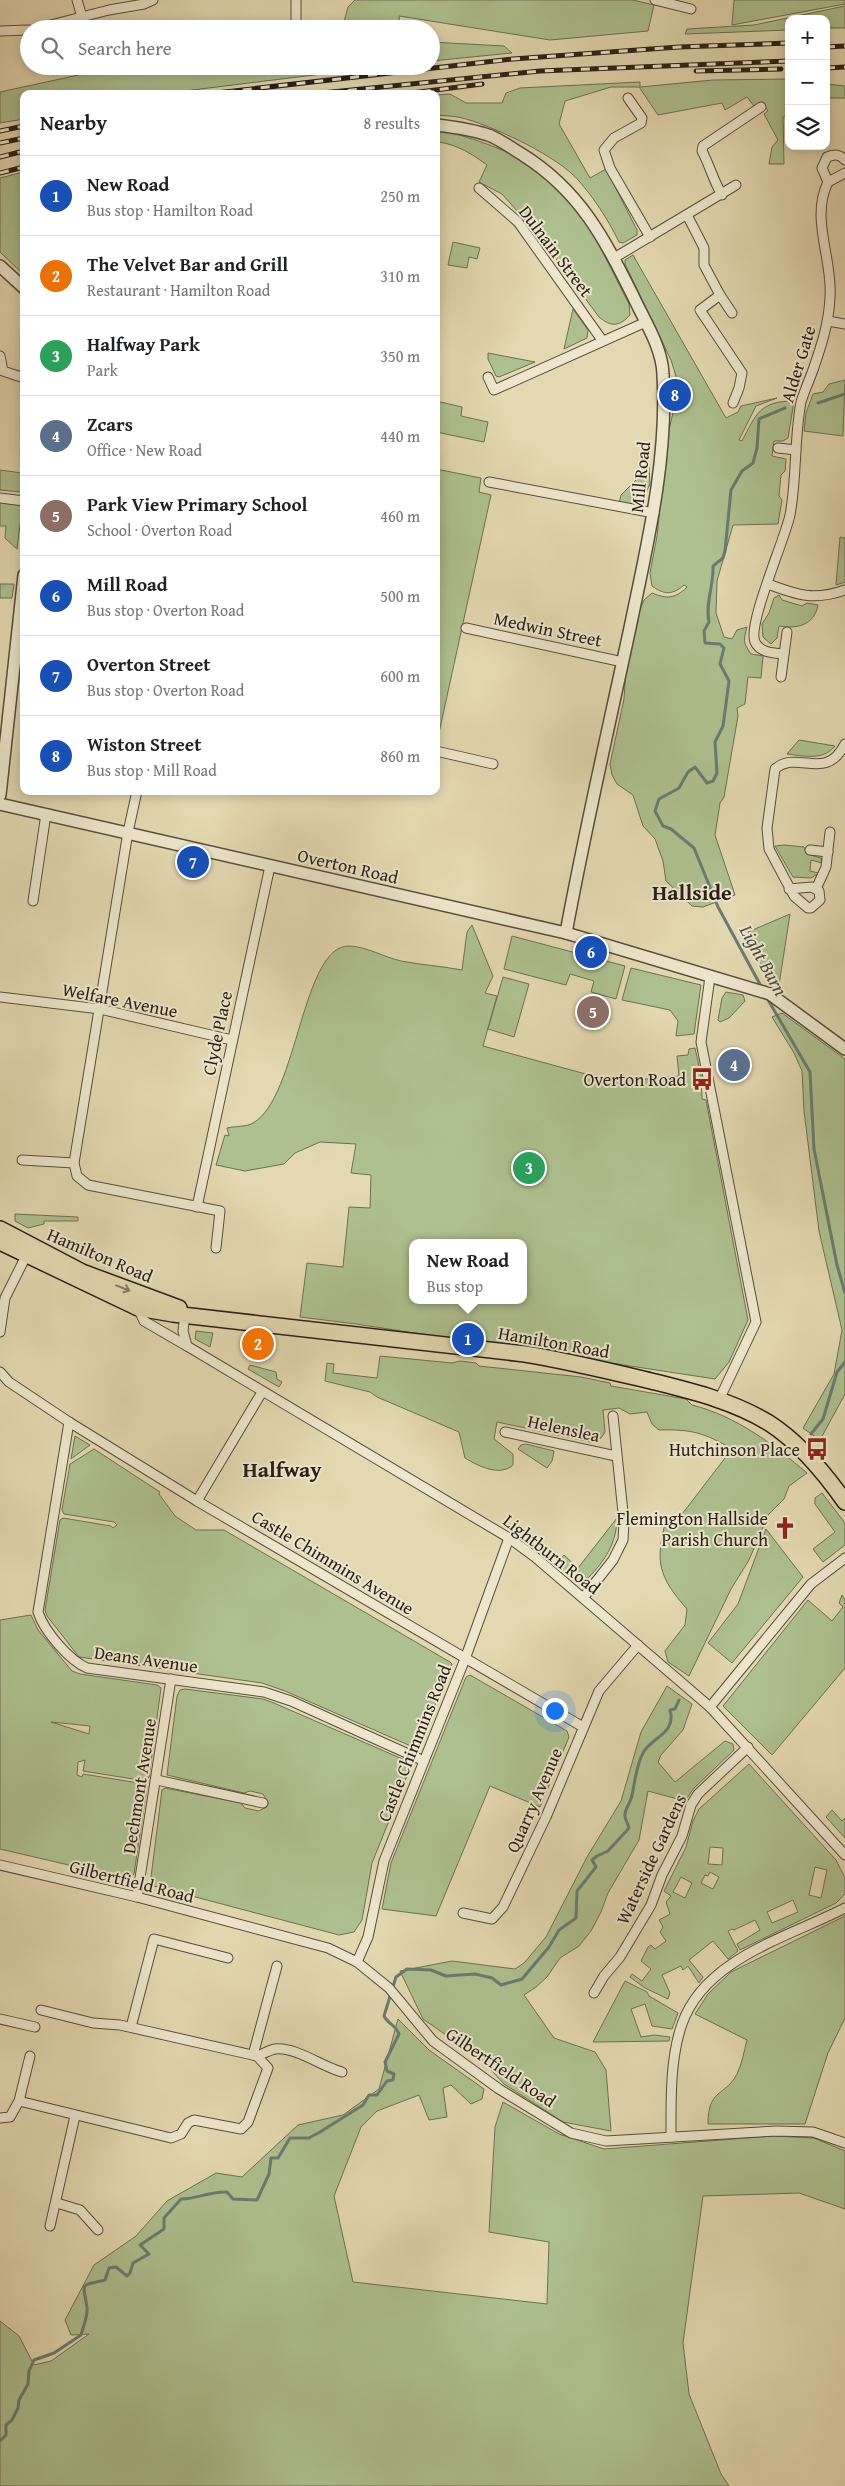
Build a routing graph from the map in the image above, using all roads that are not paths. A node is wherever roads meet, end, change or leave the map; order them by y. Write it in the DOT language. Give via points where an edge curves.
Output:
graph roads {
  1 [pos="77,0"];
  2 [pos="153,0"];
  3 [pos="296,0"];
  4 [pos="655,0"];
  5 [pos="690,8"];
  6 [pos="82,17"];
  7 [pos="296,19"];
  8 [pos="70,20"];
  9 [pos="20,30"];
  10 [pos="0,31"];
  11 [pos="628,98"];
  12 [pos="761,107"];
  13 [pos="440,126"];
  14 [pos="845,160"];
  15 [pos="845,174"];
  16 [pos="828,182"];
  17 [pos="736,185"];
  18 [pos="479,188"];
  19 [pos="722,195"];
  20 [pos="688,215"];
  21 [pos="650,238"];
  22 [pos="614,258"];
  23 [pos="0,266"];
  24 [pos="20,284"];
  25 [pos="720,296"];
  26 [pos="732,313"];
  27 [pos="828,321"];
  28 [pos="646,322"];
  29 [pos="845,324"];
  30 [pos="602,340"];
  31 [pos="0,356"];
  32 [pos="2,373"];
  33 [pos="20,377"];
  34 [pos="488,377"];
  35 [pos="733,403"];
  36 [pos="778,448"];
  37 [pos="796,450"];
  38 [pos="489,482"];
  39 [pos="0,498"];
  40 [pos="20,500"];
  41 [pos="654,513"];
  42 [pos="768,584"];
  43 [pos="845,590"];
  44 [pos="466,628"];
  45 [pos="787,632"];
  46 [pos="20,645"];
  47 [pos="784,654"];
  48 [pos="622,662"];
  49 [pos="19,663"];
  50 [pos="781,677"];
  51 [pos="845,744"];
  52 [pos="440,753"];
  53 [pos="493,764"];
  54 [pos="0,795"];
  55 [pos="137,795"];
  56 [pos="0,804"];
  57 [pos="46,814"];
  58 [pos="128,832"];
  59 [pos="830,832"];
  60 [pos="810,850"];
  61 [pos="828,852"];
  62 [pos="270,866"];
  63 [pos="789,889"];
  64 [pos="816,889"];
  65 [pos="32,901"];
  66 [pos="566,933"];
  67 [pos="710,977"];
  68 [pos="0,997"];
  69 [pos="100,1009"];
  70 [pos="232,1040"];
  71 [pos="845,1049"];
  72 [pos="22,1160"];
  73 [pos="74,1163"];
  74 [pos="197,1207"];
  75 [pos="0,1229"];
  76 [pos="0,1242"];
  77 [pos="216,1248"];
  78 [pos="26,1256"];
  79 [pos="138,1308"];
  80 [pos="186,1314"];
  81 [pos="0,1332"];
  82 [pos="187,1346"];
  83 [pos="0,1372"];
  84 [pos="262,1392"];
  85 [pos="719,1400"];
  86 [pos="613,1416"];
  87 [pos="69,1422"];
  88 [pos="505,1432"];
  89 [pos="616,1456"];
  90 [pos="197,1501"];
  91 [pos="845,1502"];
  92 [pos="509,1538"];
  93 [pos="845,1558"];
  94 [pos="584,1598"];
  95 [pos="638,1645"];
  96 [pos="465,1660"];
  97 [pos="171,1679"];
  98 [pos="710,1707"];
  99 [pos="583,1727"];
  100 [pos="748,1747"];
  101 [pos="424,1761"];
  102 [pos="157,1780"];
  103 [pos="262,1803"];
  104 [pos="845,1855"];
  105 [pos="0,1865"];
  106 [pos="138,1897"];
  107 [pos="845,1908"];
  108 [pos="463,1913"];
  109 [pos="228,1958"];
  110 [pos="357,1962"];
  111 [pos="277,1966"];
  112 [pos="594,1993"];
  113 [pos="41,2010"];
  114 [pos="0,2019"];
  115 [pos="35,2027"];
  116 [pos="131,2027"];
  117 [pos="255,2055"];
  118 [pos="30,2056"];
  119 [pos="342,2072"];
  120 [pos="19,2101"];
  121 [pos="75,2116"];
  122 [pos="0,2118"];
  123 [pos="671,2137"];
  124 [pos="845,2143"];
  125 [pos="57,2203"];
  126 [pos="50,2226"];
  127 [pos="98,2230"];
  1 -- 6 [label="street"];
  2 -- 6 [label="street"];
  3 -- 7 [label="street"];
  4 -- 5 [label="street"];
  6 -- 8 [label="street"];
  9 -- 10 [label="street"];
  11 -- 21 [label="street" via="642,118 641,123 614,138 604,150 610,168"];
  12 -- 19 [label="street" via="704,144 702,151"];
  13 -- 22 [label="street, Mill Road" via="489,135 546,170 582,205"];
  14 -- 16 [label="street, Alder Gate" via="834,154 823,162"];
  15 -- 16 [label="street"];
  16 -- 27 [label="street, Alder Gate" via="820,206 831,279"];
  17 -- 19 [label="street"];
  18 -- 30 [label="street, Dulnain Street" via="518,222"];
  19 -- 20 [label="street"];
  20 -- 21 [label="street"];
  20 -- 25 [label="street" via="704,248 704,265"];
  21 -- 22 [label="street"];
  22 -- 28 [label="street, Mill Road"];
  23 -- 24 [label="street"];
  25 -- 26 [label="street"];
  25 -- 35 [label="street" via="700,310 742,373"];
  27 -- 29 [label="street"];
  27 -- 37 [label="street, Alder Gate" via="802,401"];
  28 -- 30 [label="street"];
  28 -- 41 [label="street, Mill Road" via="663,371 662,432"];
  30 -- 34 [label="street" via="494,390"];
  31 -- 32 [label="street"];
  32 -- 33 [label="street"];
  36 -- 37 [label="street"];
  37 -- 42 [label="street, Alder Gate" via="790,515"];
  38 -- 41 [label="street"];
  39 -- 40 [label="street"];
  41 -- 48 [label="street, Mill Road"];
  42 -- 43 [label="street" via="793,594 817,598"];
  42 -- 47 [label="street, Alder Gate" via="753,634 760,648"];
  44 -- 48 [label="street, Medwin Street"];
  45 -- 47 [label="street"];
  46 -- 49 [label="street"];
  47 -- 50 [label="street"];
  48 -- 66 [label="street, Mill Road"];
  49 -- 54 [label="street"];
  51 -- 63 [label="street" via="827,763 785,763 776,769 768,849"];
  52 -- 53 [label="street"];
  55 -- 58 [label="street"];
  56 -- 57 [label="street, Overton Road"];
  57 -- 58 [label="street, Overton Road"];
  57 -- 65 [label="street"];
  58 -- 62 [label="street, Overton Road"];
  58 -- 69 [label="street"];
  59 -- 61 [label="street"];
  60 -- 61 [label="street"];
  61 -- 64 [label="street" via="826,867"];
  62 -- 66 [label="street, Overton Road"];
  62 -- 70 [label="street, Clyde Place"];
  63 -- 64 [label="street" via="805,886"];
  63 -- 64 [label="street" via="808,908 820,900"];
  66 -- 67 [label="street, Overton Road"];
  67 -- 71 [label="street, Overton Road" via="770,994"];
  67 -- 85 [label="street" via="701,1042 756,1322"];
  68 -- 69 [label="street, Welfare Avenue"];
  69 -- 70 [label="street, Welfare Avenue"];
  69 -- 73 [label="street"];
  70 -- 74 [label="street, Clyde Place"];
  72 -- 73 [label="street"];
  73 -- 74 [label="street" via="77,1176 88,1185"];
  74 -- 77 [label="street" via="220,1211"];
  75 -- 80 [label="main road, Hamilton Road, one-way" via="82,1272 177,1307"];
  76 -- 78 [label="main road, Hamilton Road"];
  78 -- 79 [label="main road, Hamilton Road"];
  78 -- 81 [label="street" via="6,1298"];
  79 -- 80 [label="main road, Hamilton Road"];
  79 -- 82 [label="street, Lightburn Road" via="144,1321"];
  80 -- 82 [label="street" via="184,1331"];
  80 -- 85 [label="main road, Hamilton Road" via="525,1354 581,1364"];
  82 -- 84 [label="street, Lightburn Road"];
  83 -- 87 [label="street, Castle Chimmins Avenue" via="9,1382"];
  84 -- 90 [label="street"];
  84 -- 92 [label="street, Lightburn Road"];
  85 -- 91 [label="main road, Hamilton Road" via="768,1423 798,1446 816,1463"];
  86 -- 89 [label="street"];
  87 -- 90 [label="street, Castle Chimmins Avenue"];
  87 -- 97 [label="street, Deans Avenue" via="39,1603 41,1621 74,1662 87,1668"];
  88 -- 89 [label="street, Helenslea"];
  89 -- 94 [label="street" via="623,1540 613,1560"];
  90 -- 96 [label="street, Castle Chimmins Avenue"];
  92 -- 94 [label="street, Lightburn Road"];
  92 -- 96 [label="street, Castle Chimmins Road"];
  93 -- 98 [label="street" via="811,1584"];
  94 -- 95 [label="street, Lightburn Road"];
  95 -- 98 [label="street, Lightburn Road"];
  95 -- 99 [label="street, Quarry Avenue" via="599,1691"];
  96 -- 99 [label="street, Castle Chimmins Avenue"];
  96 -- 101 [label="street, Castle Chimmins Road"];
  97 -- 101 [label="street, Deans Avenue" via="264,1692"];
  97 -- 102 [label="street, Dechmont Avenue"];
  98 -- 100 [label="street, Lightburn Road"];
  99 -- 108 [label="street, Quarry Avenue" via="546,1817 503,1907 492,1920"];
  100 -- 104 [label="street, Lightburn Road"];
  100 -- 112 [label="street, Waterside Gardens" via="698,1794 691,1805 682,1836 651,1906"];
  101 -- 110 [label="street, Castle Chimmins Road" via="384,1861 368,1937"];
  102 -- 103 [label="street"];
  102 -- 106 [label="street, Dechmont Avenue"];
  105 -- 106 [label="street, Gilbertfield Road"];
  106 -- 110 [label="street, Gilbertfield Road" via="328,1948"];
  107 -- 123 [label="street" via="736,1961 694,1999 676,2044"];
  109 -- 116 [label="street" via="154,1939"];
  110 -- 123 [label="street, Gilbertfield Road" via="389,1988 433,2041 499,2089 571,2133 606,2141"];
  111 -- 117 [label="street"];
  113 -- 116 [label="street" via="93,2023"];
  114 -- 115 [label="street"];
  116 -- 117 [label="street"];
  117 -- 119 [label="street" via="277,2049 312,2058"];
  117 -- 121 [label="street" via="268,2068 248,2122 241,2129 194,2120 181,2134 171,2138"];
  118 -- 120 [label="street"];
  120 -- 121 [label="street"];
  120 -- 122 [label="street" via="10,2117"];
  121 -- 125 [label="street"];
  123 -- 124 [label="street, Gilbertfield Road" via="813,2132"];
  125 -- 126 [label="street"];
  125 -- 127 [label="street" via="80,2210"];
}
